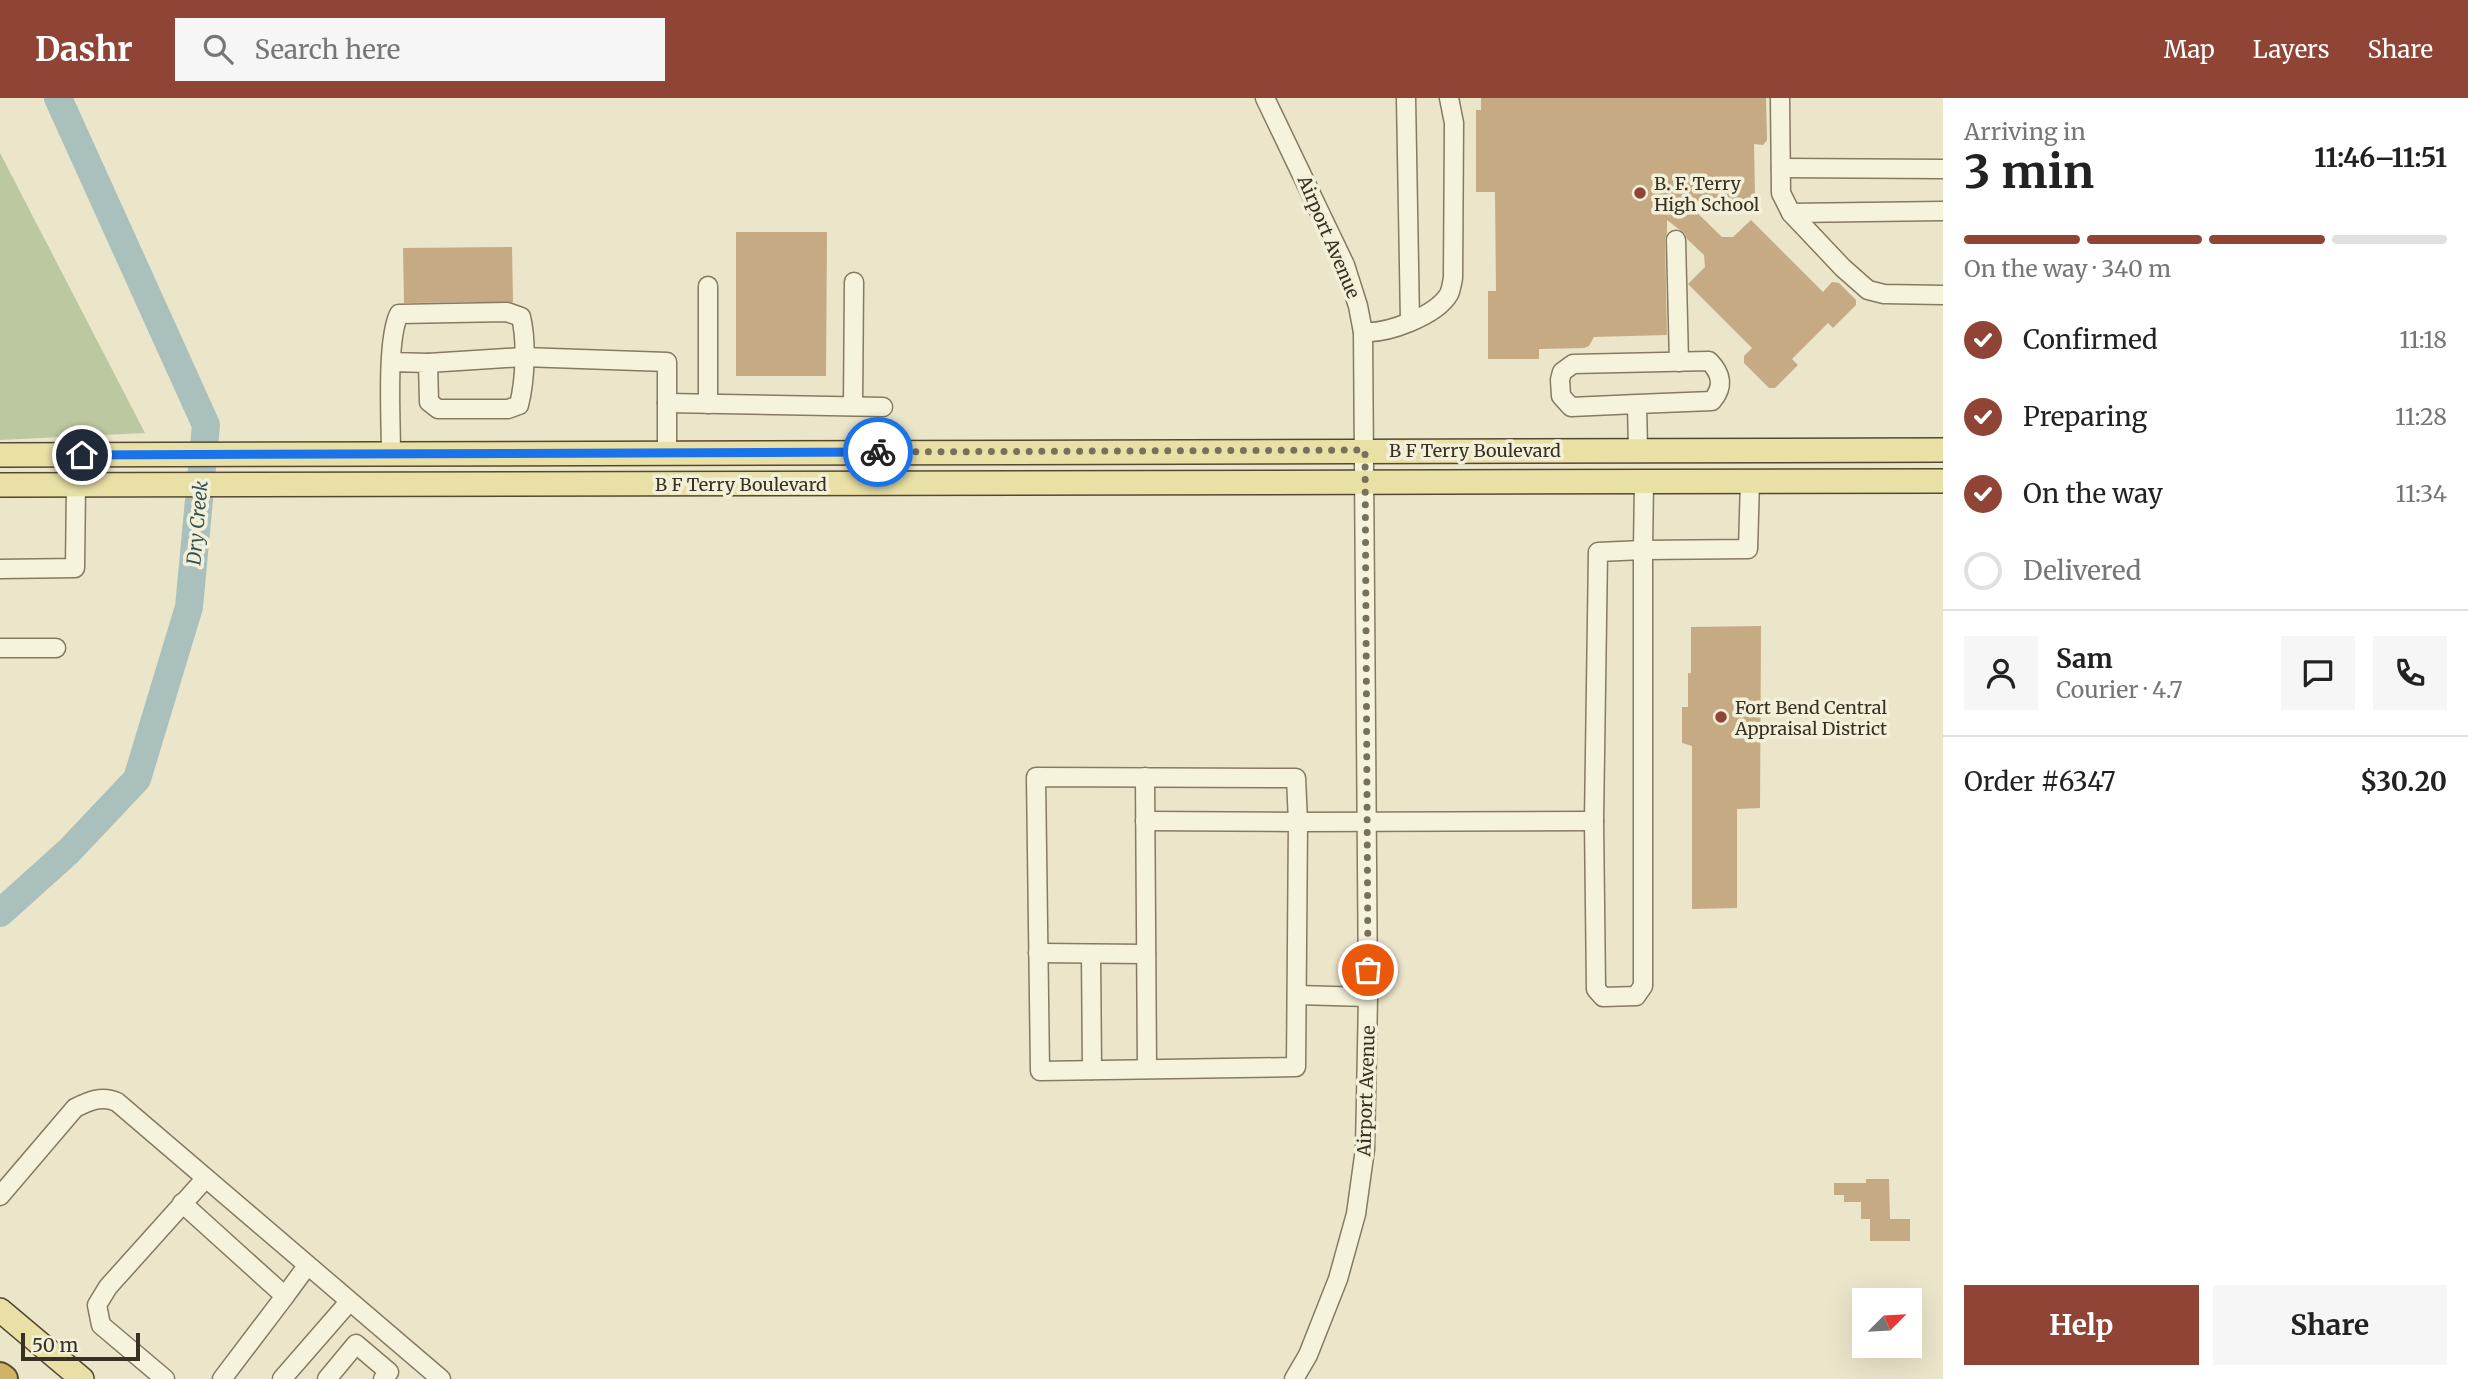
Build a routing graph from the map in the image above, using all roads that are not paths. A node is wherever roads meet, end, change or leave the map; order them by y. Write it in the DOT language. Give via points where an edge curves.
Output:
graph roads {
  1 [pos="1406,98"];
  2 [pos="1449,98"];
  3 [pos="1780,98"];
  4 [pos="1272,100"];
  5 [pos="1781,168"];
  6 [pos="1943,169"];
  7 [pos="1943,211"];
  8 [pos="1791,213"];
  9 [pos="1676,240"];
  10 [pos="855,282"];
  11 [pos="708,286"];
  12 [pos="1943,295"];
  13 [pos="1410,321"];
  14 [pos="1363,332"];
  15 [pos="523,358"];
  16 [pos="392,362"];
  17 [pos="1679,362"];
  18 [pos="428,363"];
  19 [pos="667,403"];
  20 [pos="708,404"];
  21 [pos="1637,404"];
  22 [pos="853,406"];
  23 [pos="883,407"];
  24 [pos="1365,450"];
  25 [pos="1638,450"];
  26 [pos="1943,450"];
  27 [pos="667,453"];
  28 [pos="391,454"];
  29 [pos="0,455"];
  30 [pos="1644,481"];
  31 [pos="1751,481"];
  32 [pos="1943,481"];
  33 [pos="1365,482"];
  34 [pos="0,485"];
  35 [pos="76,485"];
  36 [pos="1643,550"];
  37 [pos="0,569"];
  38 [pos="0,648"];
  39 [pos="56,648"];
  40 [pos="1145,777"];
  41 [pos="1145,821"];
  42 [pos="1367,821"];
  43 [pos="1594,821"];
  44 [pos="1298,822"];
  45 [pos="1038,953"];
  46 [pos="1091,954"];
  47 [pos="1146,954"];
  48 [pos="1297,995"];
  49 [pos="1368,997"];
  50 [pos="1147,1069"];
  51 [pos="1092,1070"];
  52 [pos="205,1179"];
  53 [pos="0,1196"];
  54 [pos="182,1203"];
  55 [pos="307,1266"];
  56 [pos="285,1296"];
  57 [pos="349,1302"];
  58 [pos="0,1310"];
  59 [pos="0,1376"];
  60 [pos="390,1377"];
  61 [pos="4,1379"];
  62 [pos="82,1379"];
  63 [pos="165,1379"];
  64 [pos="222,1379"];
  65 [pos="282,1379"];
  66 [pos="327,1379"];
  67 [pos="441,1379"];
  68 [pos="1294,1379"];
  1 -- 13 [label="street"];
  2 -- 13 [label="street" via="1454,123 1453,278 1443,302"];
  3 -- 5 [label="street"];
  4 -- 14 [label="street, Airport Avenue" via="1345,265"];
  5 -- 6 [label="street"];
  5 -- 8 [label="street" via="1781,193"];
  7 -- 8 [label="street"];
  8 -- 12 [label="street" via="1868,290"];
  9 -- 17 [label="street"];
  10 -- 22 [label="street"];
  11 -- 20 [label="street"];
  13 -- 14 [label="street"];
  14 -- 24 [label="street, Airport Avenue"];
  15 -- 16 [label="street" via="521,317 507,312 412,312 399,314 395,323"];
  15 -- 18 [label="street"];
  15 -- 18 [label="street" via="519,405 508,409 438,409 429,402"];
  15 -- 19 [label="street" via="667,362"];
  16 -- 18 [label="street"];
  16 -- 28 [label="street"];
  17 -- 21 [label="street" via="1709,361 1717,369 1720,391 1712,401"];
  17 -- 21 [label="street" via="1573,364 1562,372 1561,396 1572,407"];
  19 -- 20 [label="street"];
  19 -- 27 [label="street"];
  20 -- 22 [label="street"];
  21 -- 25 [label="street"];
  22 -- 23 [label="street"];
  24 -- 25 [label="main road, B F Terry Boulevard"];
  24 -- 27 [label="main road, B F Terry Boulevard"];
  24 -- 33 [label="street, Airport Avenue"];
  25 -- 26 [label="main road, B F Terry Boulevard"];
  27 -- 28 [label="main road, B F Terry Boulevard"];
  28 -- 29 [label="main road, B F Terry Boulevard"];
  30 -- 31 [label="main road, B F Terry Boulevard"];
  30 -- 33 [label="main road, B F Terry Boulevard"];
  30 -- 36 [label="street"];
  31 -- 32 [label="main road, B F Terry Boulevard"];
  31 -- 36 [label="street" via="1748,549"];
  33 -- 35 [label="main road, B F Terry Boulevard"];
  33 -- 42 [label="street, Airport Avenue"];
  34 -- 35 [label="main road, B F Terry Boulevard"];
  35 -- 37 [label="street" via="75,568"];
  36 -- 43 [label="street" via="1598,552"];
  36 -- 43 [label="street" via="1643,986 1636,996 1603,998 1596,989"];
  38 -- 39 [label="street"];
  40 -- 41 [label="street"];
  40 -- 44 [label="street" via="1296,778"];
  40 -- 45 [label="street" via="1037,777"];
  41 -- 44 [label="street"];
  41 -- 47 [label="street"];
  42 -- 43 [label="street"];
  42 -- 44 [label="street"];
  42 -- 49 [label="street, Airport Avenue"];
  44 -- 48 [label="street"];
  45 -- 46 [label="street"];
  45 -- 51 [label="street" via="1040,1071"];
  46 -- 47 [label="street"];
  46 -- 51 [label="street"];
  47 -- 50 [label="street"];
  48 -- 49 [label="street"];
  48 -- 50 [label="street" via="1296,1067"];
  49 -- 68 [label="street, Airport Avenue" via="1365,1149 1356,1214 1338,1279"];
  50 -- 51 [label="street"];
  52 -- 53 [label="street" via="107,1098 75,1108"];
  52 -- 54 [label="street"];
  52 -- 55 [label="street"];
  54 -- 56 [label="street"];
  54 -- 63 [label="street" via="108,1287 96,1311 101,1325"];
  55 -- 56 [label="street"];
  55 -- 57 [label="street"];
  56 -- 64 [label="street"];
  57 -- 65 [label="street"];
  57 -- 67 [label="street"];
  58 -- 62 [label="main road"];
  59 -- 61 [label="highway"];
  60 -- 66 [label="street" via="356,1345"];
}
